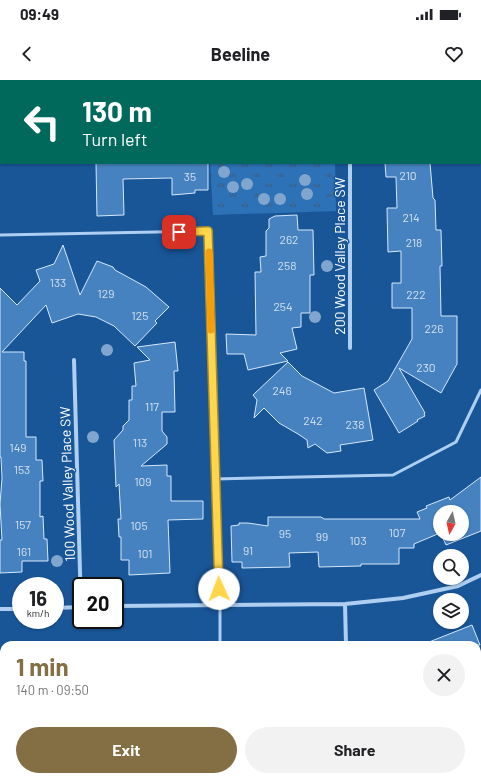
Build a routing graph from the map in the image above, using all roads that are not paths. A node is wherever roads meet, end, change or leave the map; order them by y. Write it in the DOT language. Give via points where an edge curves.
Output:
graph roads {
  1 [pos="350,164"];
  2 [pos="0,236"];
  3 [pos="350,348"];
  4 [pos="74,360"];
  5 [pos="481,390"];
  6 [pos="215,479"];
  7 [pos="481,575"];
  8 [pos="80,577"];
  9 [pos="345,604"];
  10 [pos="220,605"];
  11 [pos="124,606"];
  12 [pos="0,609"];
  13 [pos="12,609"];
  14 [pos="220,641"];
  15 [pos="346,641"];
  1 -- 3 [label="street, 200 Wood Valley Place SW"];
  2 -- 6 [label="lane" via="208,231"];
  4 -- 8 [label="street, 100 Wood Valley Place SW"];
  5 -- 6 [label="lane" via="456,442 393,475"];
  6 -- 10 [label="lane"];
  7 -- 9 [label="street" via="458,586 403,598"];
  9 -- 10 [label="street"];
  9 -- 15 [label="street"];
  10 -- 11 [label="street"];
  10 -- 14 [label="lane"];
  12 -- 13 [label="street"];
}
